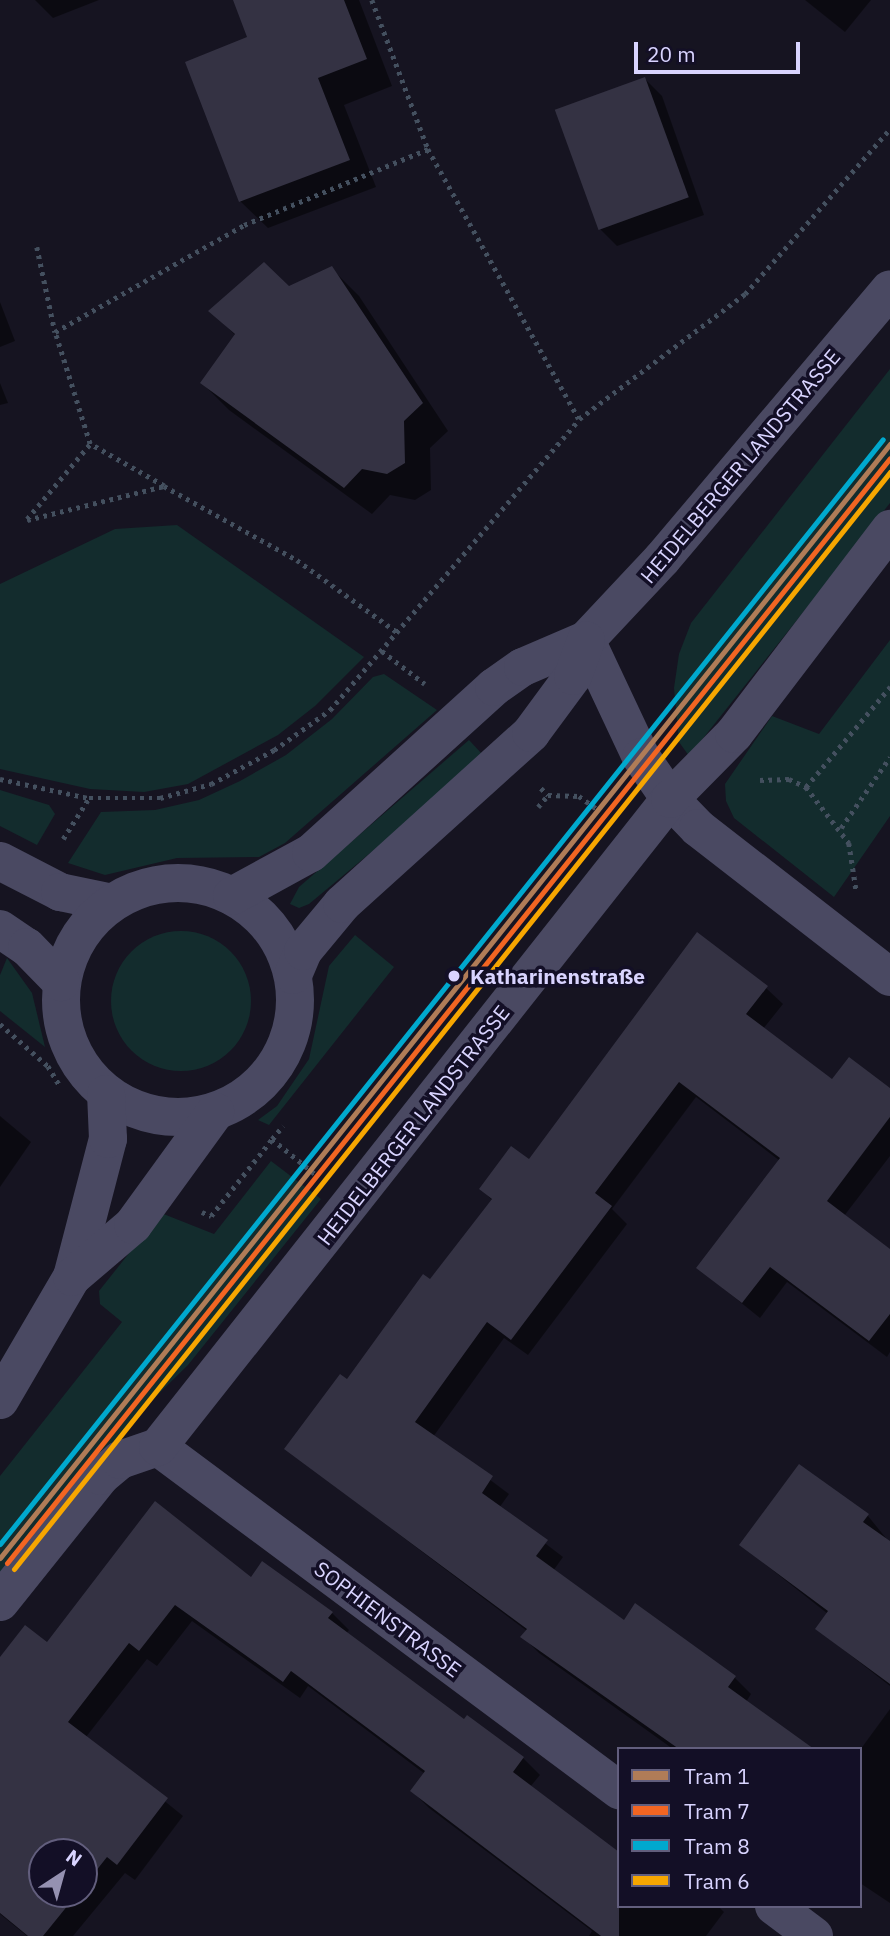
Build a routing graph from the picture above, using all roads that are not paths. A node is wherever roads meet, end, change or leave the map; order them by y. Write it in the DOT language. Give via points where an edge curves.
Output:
graph roads {
  1 [pos="890,289"];
  2 [pos="890,529"];
  3 [pos="586,640"];
  4 [pos="670,799"];
  5 [pos="0,861"];
  6 [pos="232,895"];
  7 [pos="112,903"];
  8 [pos="0,929"];
  9 [pos="293,975"];
  10 [pos="890,977"];
  11 [pos="61,982"];
  12 [pos="106,1094"];
  13 [pos="215,1112"];
  14 [pos="72,1278"];
  15 [pos="0,1400"];
  16 [pos="158,1447"];
  17 [pos="0,1602"];
  18 [pos="617,1789"];
  19 [pos="777,1908"];
  20 [pos="814,1936"];
  1 -- 3 [label="street, HEIDELBERGER LANDSTRASSE" via="662,558"];
  2 -- 4 [label="street, HEIDELBERGER LANDSTRASSE" via="734,734"];
  3 -- 4 [label="street" via="640,757"];
  3 -- 6 [label="street, HEIDELBERGER LANDSTRASSE" via="503,680 311,853"];
  3 -- 9 [label="street, HEIDELBERGER LANDSTRASSE" via="573,676 531,733 342,904 303,951"];
  4 -- 10 [label="street" via="698,828"];
  4 -- 16 [label="street, HEIDELBERGER LANDSTRASSE"];
  5 -- 7 [label="street" via="60,891"];
  6 -- 7 [label="street" via="202,885 170,883 140,888"];
  6 -- 9 [label="street" via="271,929"];
  7 -- 11 [label="street" via="76,942"];
  8 -- 11 [label="street" via="27,947"];
  9 -- 13 [label="street" via="295,1010 288,1043 271,1073 246,1097"];
  11 -- 12 [label="street" via="65,1034 75,1059"];
  12 -- 13 [label="street" via="135,1110 161,1116"];
  12 -- 14 [label="street" via="108,1139"];
  13 -- 14 [label="street" via="133,1225"];
  14 -- 15 [label="street"];
  16 -- 17 [label="street" via="120,1460 101,1476"];
  16 -- 18 [label="street, SOPHIENSTRASSE"];
  19 -- 20 [label="street"];
}
